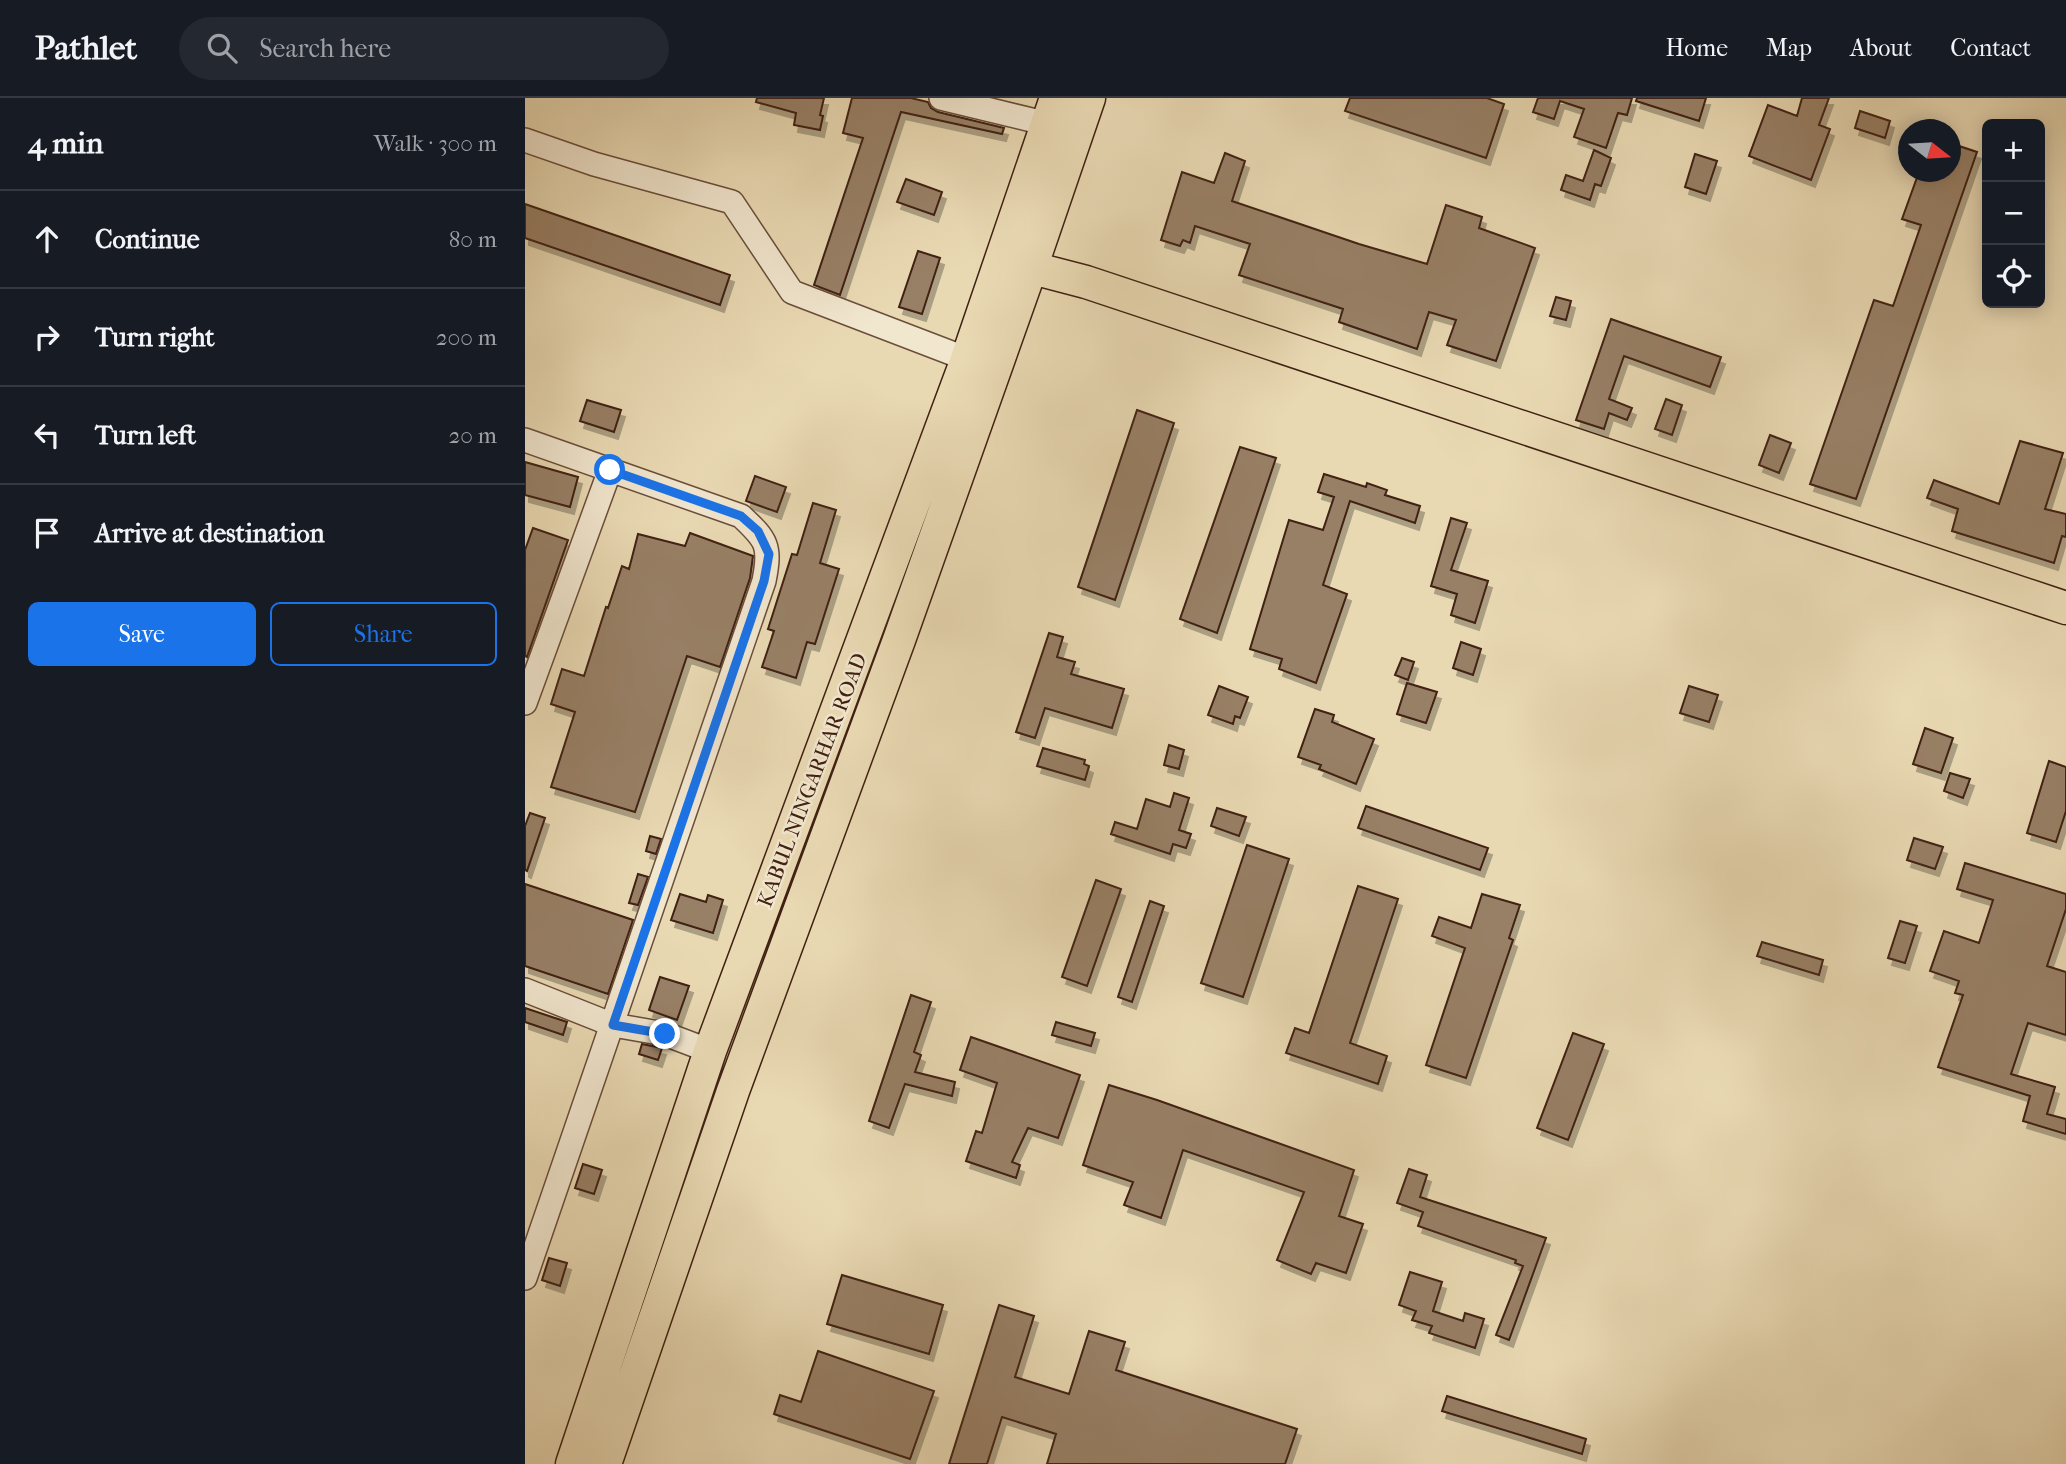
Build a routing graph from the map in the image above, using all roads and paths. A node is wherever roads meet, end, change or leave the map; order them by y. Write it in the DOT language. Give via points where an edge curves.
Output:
graph roads {
  1 [pos="941,98"];
  2 [pos="1089,98"];
  3 [pos="1052,111"];
  4 [pos="525,140"];
  5 [pos="1001,259"];
  6 [pos="1031,268"];
  7 [pos="967,359"];
  8 [pos="525,440"];
  9 [pos="610,470"];
  10 [pos="2066,608"];
  11 [pos="525,703"];
  12 [pos="525,990"];
  13 [pos="613,1025"];
  14 [pos="710,1051"];
  15 [pos="525,1278"];
  16 [pos="572,1464"];
  17 [pos="605,1464"];
  1 -- 3 [label="street"];
  2 -- 6 [label="highway, KABUL NINGARHAR ROAD"];
  3 -- 5 [label="highway, KABUL NINGARHAR ROAD"];
  4 -- 7 [label="street" via="732,202 792,292"];
  5 -- 6 [label="highway"];
  5 -- 7 [label="highway, KABUL NINGARHAR ROAD"];
  6 -- 10 [label="highway" via="1086,282"];
  6 -- 17 [label="highway, KABUL NINGARHAR ROAD" via="733,1091"];
  7 -- 14 [label="highway, KABUL NINGARHAR ROAD"];
  8 -- 9 [label="street"];
  9 -- 11 [label="street"];
  9 -- 13 [label="street" via="741,516 758,531 769,554 764,581"];
  12 -- 13 [label="street"];
  13 -- 14 [label="street" via="665,1034"];
  13 -- 15 [label="street"];
  14 -- 16 [label="highway, KABUL NINGARHAR ROAD"];
}
